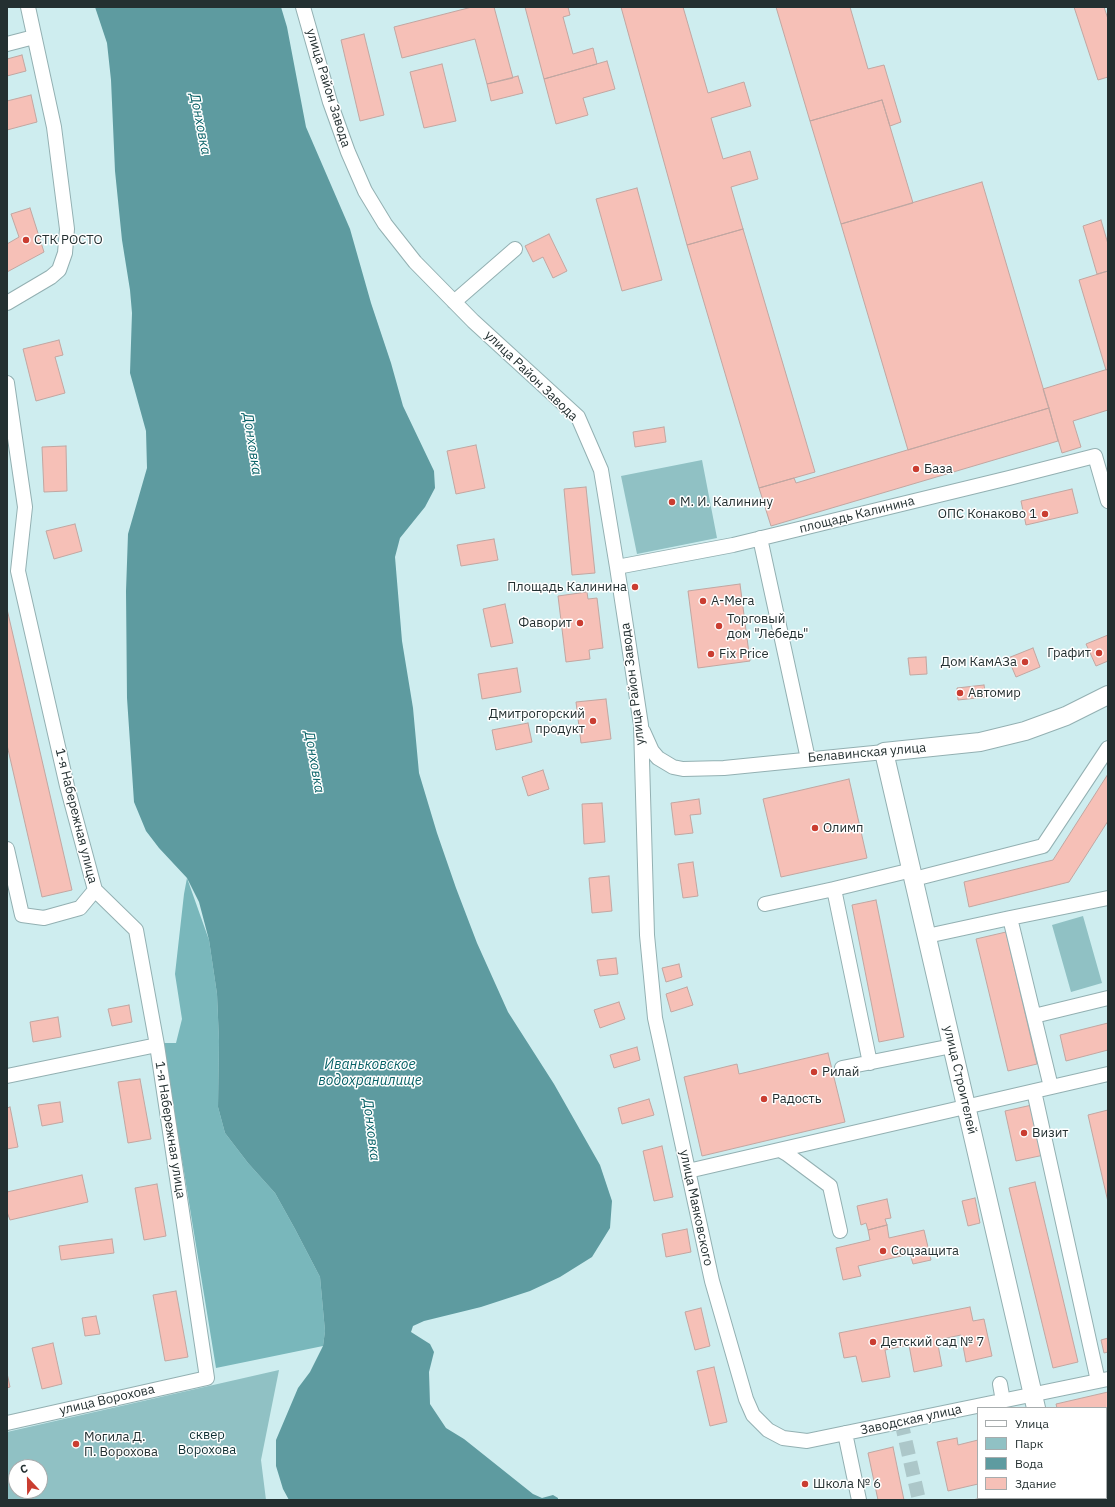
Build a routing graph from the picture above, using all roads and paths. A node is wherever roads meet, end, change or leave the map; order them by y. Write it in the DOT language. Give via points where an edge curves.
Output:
graph roads {
  1 [pos="28,7"];
  2 [pos="303,7"];
  3 [pos="34,37"];
  4 [pos="7,44"];
  5 [pos="515,249"];
  6 [pos="454,302"];
  7 [pos="7,303"];
  8 [pos="7,383"];
  9 [pos="1104,475"];
  10 [pos="1108,501"];
  11 [pos="760,538"];
  12 [pos="617,567"];
  13 [pos="12,570"];
  14 [pos="1108,695"];
  15 [pos="641,725"];
  16 [pos="1108,748"];
  17 [pos="884,752"];
  18 [pos="808,759"];
  19 [pos="7,849"];
  20 [pos="913,875"];
  21 [pos="834,889"];
  22 [pos="95,890"];
  23 [pos="1108,898"];
  24 [pos="765,904"];
  25 [pos="1010,918"];
  26 [pos="647,935"];
  27 [pos="927,936"];
  28 [pos="1108,998"];
  29 [pos="1034,1016"];
  30 [pos="157,1046"];
  31 [pos="952,1046"];
  32 [pos="870,1062"];
  33 [pos="842,1068"];
  34 [pos="1108,1074"];
  35 [pos="7,1076"];
  36 [pos="1051,1087"];
  37 [pos="1034,1091"];
  38 [pos="966,1107"];
  39 [pos="780,1150"];
  40 [pos="688,1171"];
  41 [pos="840,1231"];
  42 [pos="207,1378"];
  43 [pos="1103,1380"];
  44 [pos="1000,1384"];
  45 [pos="1003,1401"];
  46 [pos="1034,1402"];
  47 [pos="7,1423"];
  48 [pos="845,1433"];
  49 [pos="807,1441"];
  50 [pos="859,1500"];
  1 -- 3 [label="street"];
  2 -- 6 [label="street, улица Район Завода" via="330,102 365,191 385,224 415,262"];
  3 -- 4 [label="street"];
  3 -- 7 [label="street" via="54,127 67,230 65,253 59,270"];
  5 -- 6 [label="street"];
  6 -- 12 [label="street, улица Район Завода" via="578,417 601,470"];
  8 -- 13 [label="street, 1-я Набережная улица" via="25,507"];
  9 -- 10 [label="street"];
  9 -- 11 [label="street, площадь Калинина" via="1095,456"];
  11 -- 12 [label="street, площадь Калинина"];
  11 -- 18 [label="street"];
  12 -- 15 [label="street, улица Район Завода"];
  13 -- 22 [label="street, 1-я Набережная улица" via="43,676 66,786"];
  14 -- 17 [label="main road, Белавинская улица" via="1066,716 1025,731 980,742"];
  15 -- 18 [label="street, Белавинская улица" via="655,754 665,763 678,768 724,768"];
  15 -- 26 [label="street, улица Район Завода"];
  16 -- 20 [label="street" via="1043,846"];
  17 -- 18 [label="street, Белавинская улица"];
  17 -- 20 [label="main road, улица Строителей"];
  19 -- 22 [label="street" via="22,915 44,918 80,908"];
  20 -- 21 [label="street"];
  20 -- 27 [label="main road, улица Строителей"];
  21 -- 24 [label="street"];
  21 -- 32 [label="street"];
  22 -- 30 [label="street, 1-я Набережная улица" via="136,930"];
  23 -- 25 [label="street"];
  25 -- 27 [label="street"];
  25 -- 29 [label="street"];
  26 -- 40 [label="street, улица Маяковского" via="656,1018"];
  27 -- 31 [label="main road, улица Строителей"];
  28 -- 29 [label="street"];
  29 -- 36 [label="street"];
  30 -- 35 [label="street"];
  30 -- 42 [label="street, 1-я Набережная улица"];
  31 -- 32 [label="street"];
  31 -- 38 [label="main road, улица Строителей"];
  32 -- 33 [label="street"];
  34 -- 36 [label="street"];
  36 -- 37 [label="street"];
  37 -- 38 [label="street"];
  37 -- 43 [label="street"];
  38 -- 39 [label="street"];
  38 -- 46 [label="main road, улица Строителей"];
  39 -- 40 [label="street"];
  39 -- 41 [label="street" via="830,1186"];
  40 -- 49 [label="street, улица Маяковского" via="712,1281 713,1301 753,1415 768,1430 783,1438"];
  42 -- 47 [label="street, улица Ворохова"];
  43 -- 46 [label="street, Заводская улица"];
  44 -- 45 [label="street"];
  45 -- 46 [label="street, Заводская улица"];
  45 -- 48 [label="street, Заводская улица"];
  48 -- 49 [label="street, Заводская улица"];
  48 -- 50 [label="street"];
}
